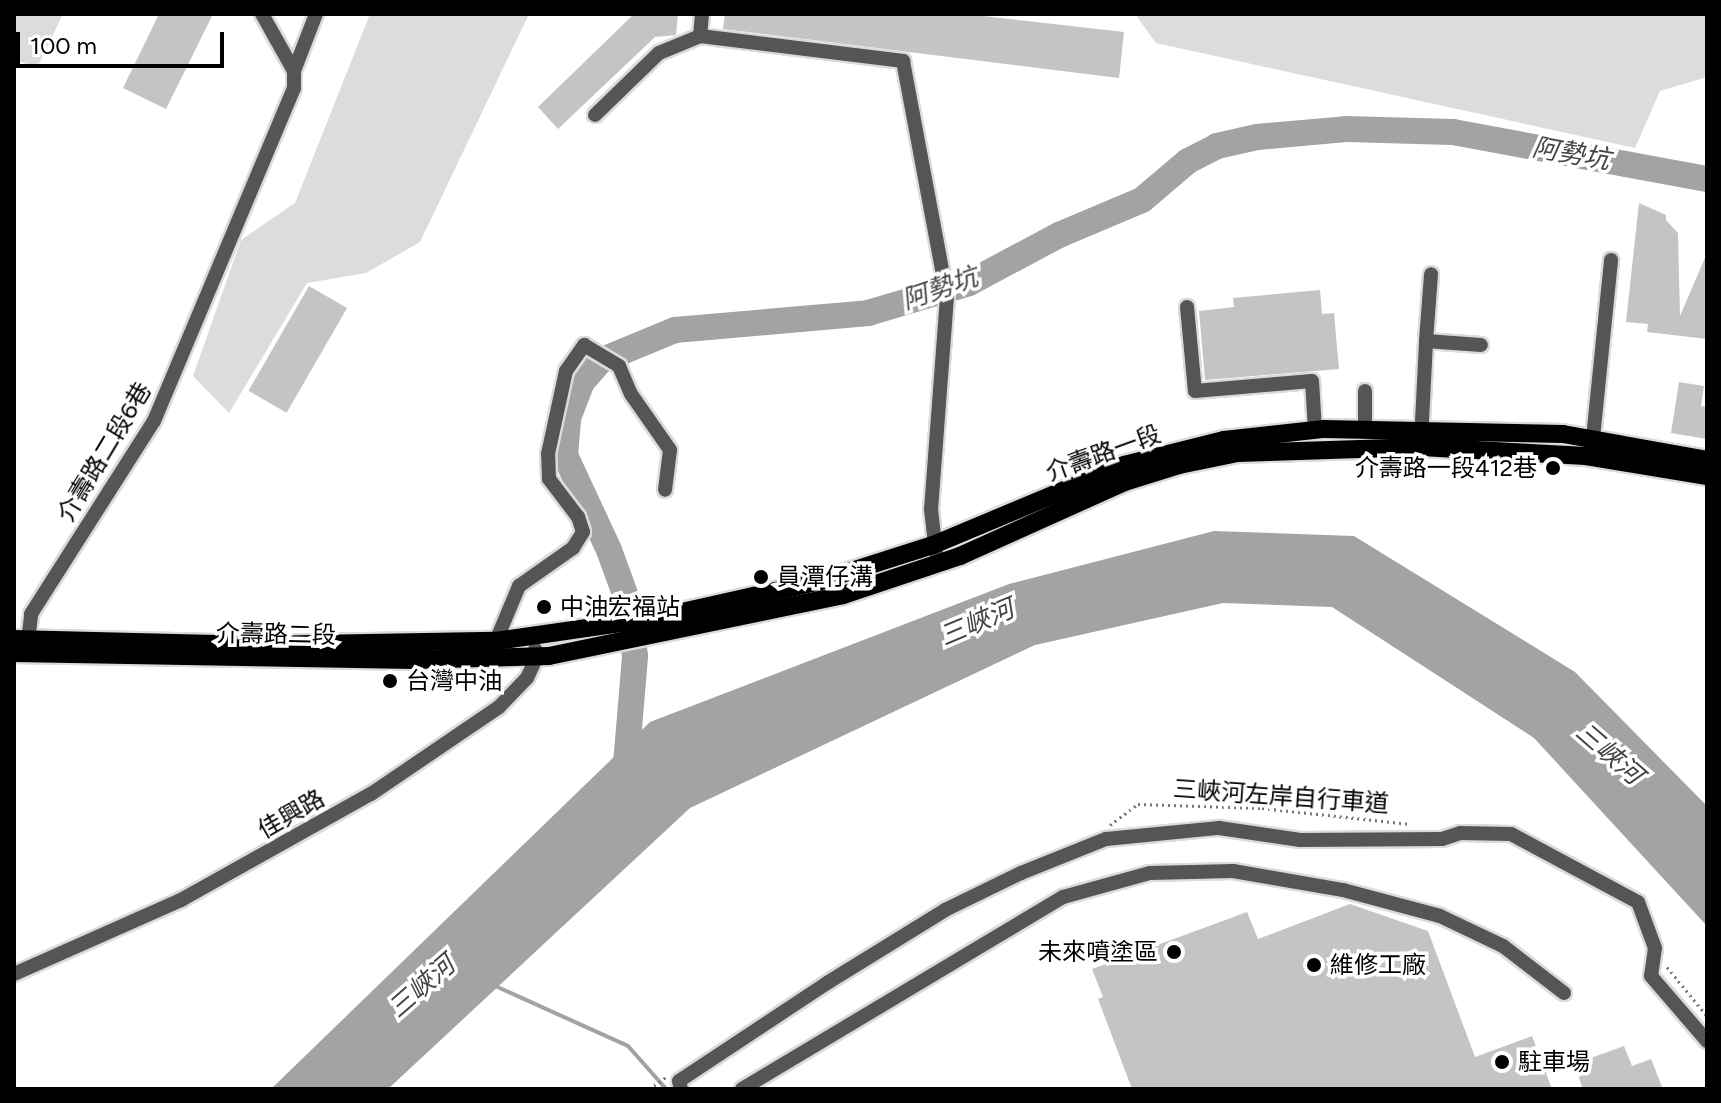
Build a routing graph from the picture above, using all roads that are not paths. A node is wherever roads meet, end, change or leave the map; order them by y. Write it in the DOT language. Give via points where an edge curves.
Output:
graph roads {
  1 [pos="262,14"];
  2 [pos="316,14"];
  3 [pos="702,14"];
  4 [pos="700,36"];
  5 [pos="294,71"];
  6 [pos="595,115"];
  7 [pos="1611,260"];
  8 [pos="1431,274"];
  9 [pos="1187,307"];
  10 [pos="1426,341"];
  11 [pos="1481,345"];
  12 [pos="1365,391"];
  13 [pos="1315,430"];
  14 [pos="1365,430"];
  15 [pos="1593,438"];
  16 [pos="1422,439"];
  17 [pos="1707,460"];
  18 [pos="1707,476"];
  19 [pos="665,490"];
  20 [pos="933,545"];
  21 [pos="940,563"];
  22 [pos="655,627"];
  23 [pos="531,635"];
  24 [pos="496,641"];
  25 [pos="20,646"];
  26 [pos="537,657"];
  27 [pos="14,974"];
  28 [pos="1564,993"];
  29 [pos="1707,1041"];
  30 [pos="681,1089"];
  31 [pos="742,1089"];
  1 -- 5 [label="street"];
  2 -- 5 [label="street, 介壽路二段6巷"];
  3 -- 4 [label="street"];
  4 -- 6 [label="street" via="659,53"];
  4 -- 20 [label="street" via="903,61 947,297 931,509"];
  5 -- 25 [label="street, 介壽路二段6巷" via="294,88 154,421 31,614"];
  7 -- 15 [label="street"];
  8 -- 10 [label="street"];
  9 -- 13 [label="street" via="1195,391 1312,381"];
  10 -- 11 [label="street"];
  10 -- 16 [label="street"];
  12 -- 14 [label="street"];
  13 -- 14 [label="main road, 介壽路一段"];
  13 -- 20 [label="main road, 介壽路一段" via="1224,440 1124,465"];
  14 -- 16 [label="main road, 介壽路一段"];
  15 -- 16 [label="main road, 介壽路一段"];
  15 -- 17 [label="main road, 介壽路一段"];
  16 -- 18 [label="main road, 介壽路一段" via="1586,456"];
  16 -- 21 [label="main road, 介壽路一段" via="1238,453 1179,465 1125,482"];
  19 -- 24 [label="street" via="670,450 631,394 619,366 584,345 566,371 548,454 549,479 583,532 580,541 519,586"];
  20 -- 21 [label="street"];
  20 -- 22 [label="main road, 介壽路一段"];
  21 -- 22 [label="main road, 介壽路一段" via="843,595"];
  22 -- 23 [label="main road, 介壽路一段"];
  22 -- 26 [label="main road, 介壽路一段" via="589,648"];
  23 -- 24 [label="main road, 介壽路二段"];
  23 -- 26 [label="street"];
  24 -- 25 [label="main road, 介壽路二段"];
  25 -- 26 [label="main road, 介壽路二段" via="413,660"];
  26 -- 27 [label="street, 佳興路" via="527,678 499,707 371,794 181,900"];
  28 -- 31 [label="street" via="1503,946 1440,916 1343,890 1233,871 1150,873 1063,897"];
  29 -- 30 [label="street" via="1651,976 1655,948 1638,902 1511,834 1328,840 1219,828 1106,839 1021,873 945,910 827,983 679,1081"];
}
